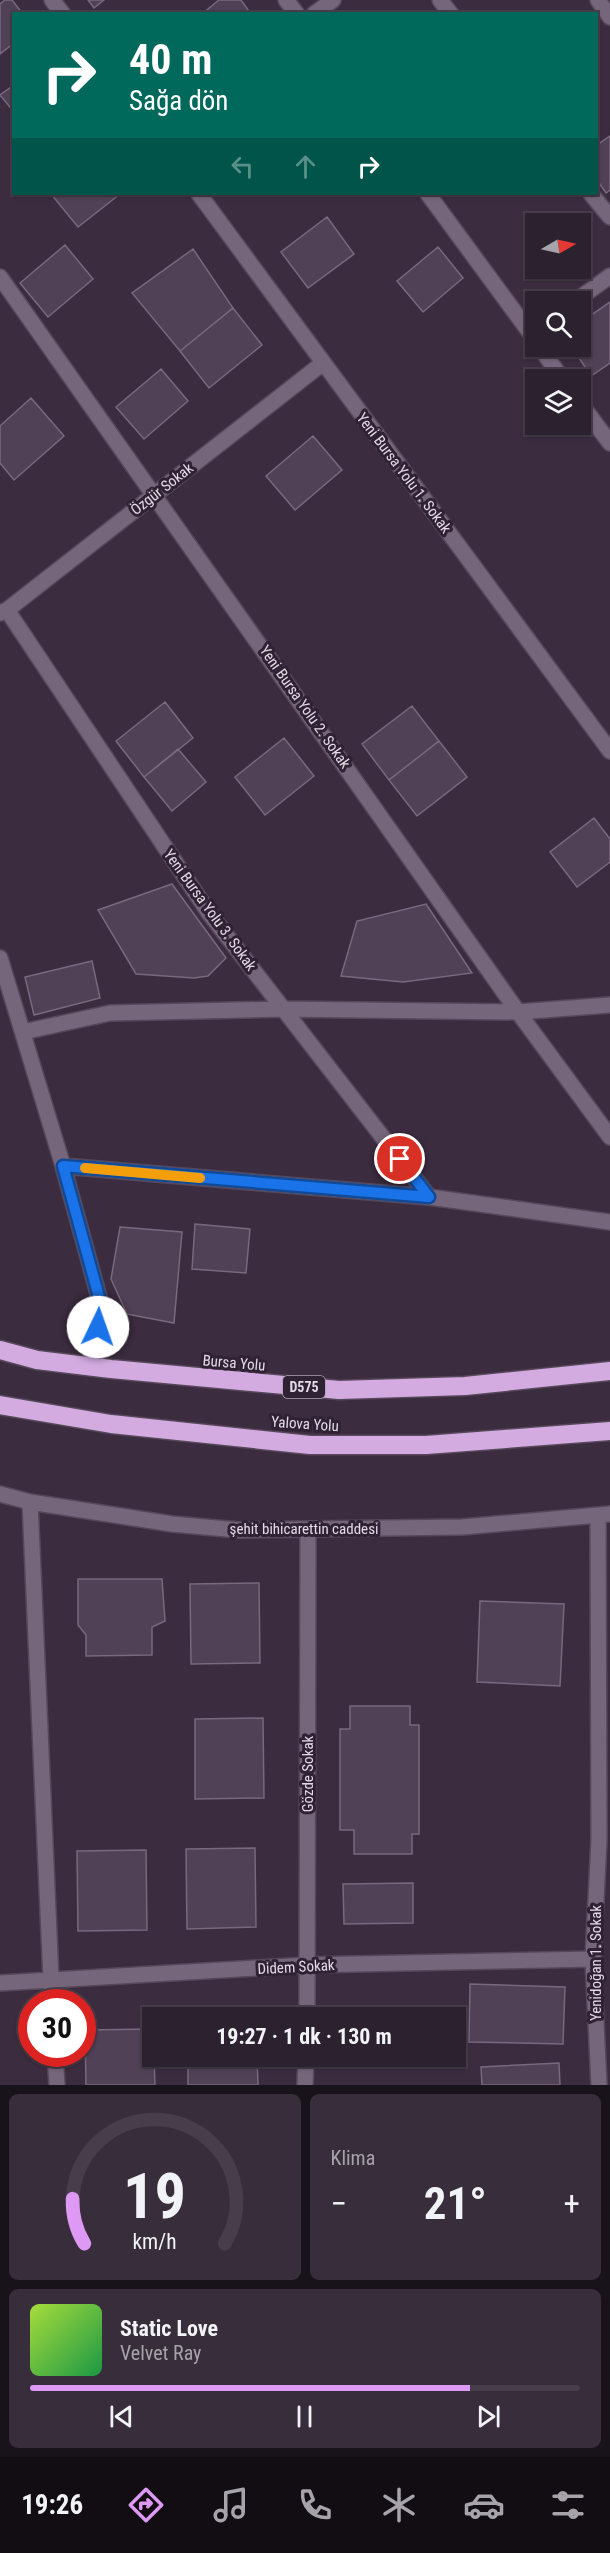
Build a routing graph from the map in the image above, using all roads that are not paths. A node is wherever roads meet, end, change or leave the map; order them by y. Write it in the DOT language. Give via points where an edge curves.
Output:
graph roads {
  1 [pos="52,0"];
  2 [pos="286,0"];
  3 [pos="333,0"];
  4 [pos="440,0"];
  5 [pos="598,0"];
  6 [pos="61,12"];
  7 [pos="295,12"];
  8 [pos="318,12"];
  9 [pos="449,12"];
  10 [pos="610,17"];
  11 [pos="200,195"];
  12 [pos="429,195"];
  13 [pos="592,195"];
  14 [pos="610,217"];
  15 [pos="610,276"];
  16 [pos="0,277"];
  17 [pos="589,291"];
  18 [pos="525,323"];
  19 [pos="323,363"];
  20 [pos="591,418"];
  21 [pos="610,443"];
  22 [pos="155,494"];
  23 [pos="4,612"];
  24 [pos="610,751"];
  25 [pos="0,958"];
  26 [pos="610,1005"];
  27 [pos="283,1009"];
  28 [pos="518,1012"];
  29 [pos="22,1032"];
  30 [pos="610,1137"];
  31 [pos="63,1166"];
  32 [pos="429,1197"];
  33 [pos="610,1222"];
  34 [pos="0,1350"];
  35 [pos="89,1366"];
  36 [pos="610,1371"];
  37 [pos="0,1405"];
  38 [pos="610,1431"];
  39 [pos="0,1494"];
  40 [pos="30,1502"];
  41 [pos="604,1515"];
  42 [pos="308,1530"];
  43 [pos="604,1856"];
  44 [pos="593,1959"];
  45 [pos="308,1965"];
  46 [pos="51,1982"];
  47 [pos="0,1983"];
  48 [pos="51,1989"];
  49 [pos="307,2007"];
  50 [pos="56,2067"];
  51 [pos="306,2067"];
  52 [pos="57,2085"];
  53 [pos="305,2085"];
  54 [pos="598,2085"];
  1 -- 6 [label="street"];
  2 -- 7 [label="street"];
  3 -- 8 [label="street"];
  4 -- 9 [label="street"];
  5 -- 10 [label="street"];
  11 -- 19 [label="street, Yeni Bursa Yolu 1. Sokak"];
  12 -- 18 [label="street"];
  13 -- 14 [label="street"];
  15 -- 17 [label="street"];
  16 -- 22 [label="street, Yeni Bursa Yolu 2. Sokak"];
  19 -- 22 [label="street, Özgür Sokak"];
  19 -- 24 [label="street, Yeni Bursa Yolu 1. Sokak"];
  20 -- 21 [label="street"];
  22 -- 23 [label="street, Özgür Sokak"];
  22 -- 28 [label="street, Yeni Bursa Yolu 2. Sokak"];
  23 -- 27 [label="street, Yeni Bursa Yolu 3. Sokak" via="208,913"];
  25 -- 29 [label="street"];
  26 -- 28 [label="street"];
  27 -- 28 [label="street"];
  27 -- 29 [label="street" via="110,1013"];
  27 -- 32 [label="street, Yeni Bursa Yolu 3. Sokak"];
  28 -- 30 [label="street, Yeni Bursa Yolu 2. Sokak"];
  29 -- 31 [label="street"];
  31 -- 32 [label="street"];
  31 -- 35 [label="street" via="102,1308"];
  32 -- 33 [label="street"];
  34 -- 35 [label="highway, Bursa Yolu / D575" via="37,1360"];
  35 -- 36 [label="highway, Bursa Yolu / D575" via="339,1390 465,1386"];
  37 -- 38 [label="highway, Yalova Yolu" via="111,1424 310,1445 426,1445"];
  39 -- 40 [label="street, şehit bihicarettin caddesi"];
  40 -- 42 [label="street, şehit bihicarettin caddesi" via="172,1524 238,1530"];
  40 -- 46 [label="street"];
  41 -- 42 [label="street, şehit bihicarettin caddesi" via="462,1527"];
  41 -- 43 [label="street, Yenidoğan 1. Sokak"];
  42 -- 45 [label="street, Gözde Sokak"];
  43 -- 44 [label="street, Yenidoğan 1. Sokak"];
  44 -- 45 [label="street, Didem Sokak"];
  44 -- 54 [label="street, Yenidoğan 1. Sokak"];
  45 -- 46 [label="street, Didem Sokak"];
  45 -- 49 [label="street, Gözde Sokak"];
  46 -- 47 [label="street, Didem Sokak"];
  46 -- 48 [label="street"];
  50 -- 52 [label="street"];
  51 -- 53 [label="street"];
}
